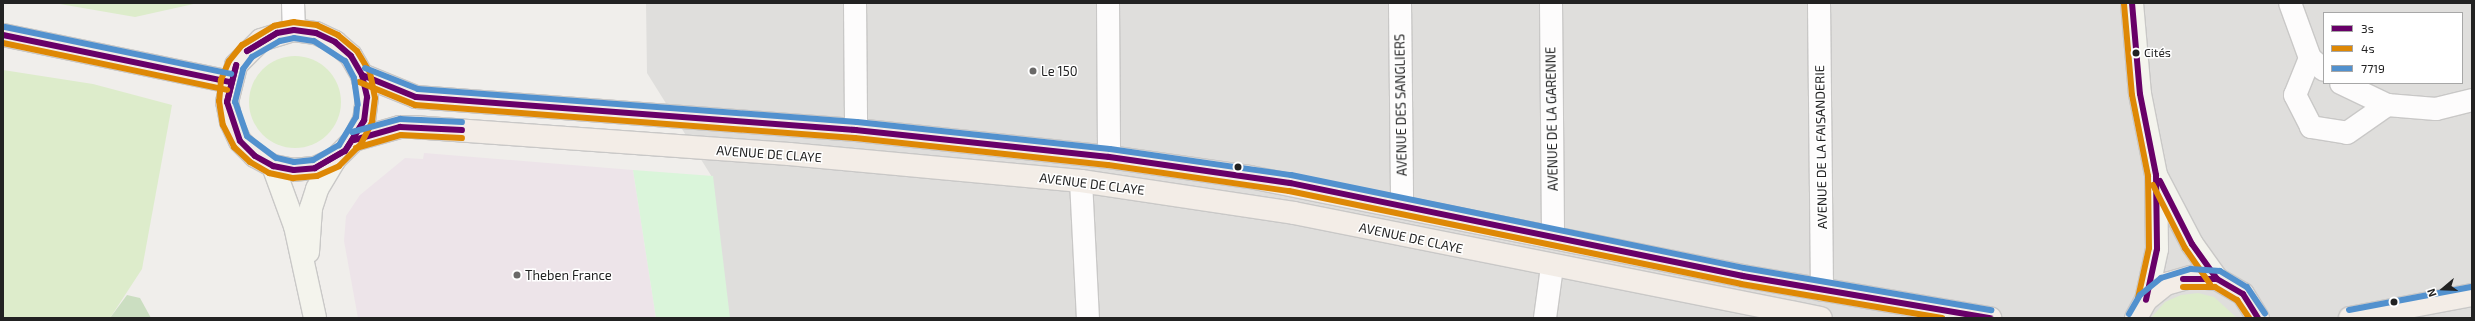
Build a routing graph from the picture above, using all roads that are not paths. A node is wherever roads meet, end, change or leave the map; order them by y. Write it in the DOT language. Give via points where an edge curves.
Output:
graph roads {
  1 [pos="293,3"];
  2 [pos="855,3"];
  3 [pos="1108,3"];
  4 [pos="1400,3"];
  5 [pos="1551,3"];
  6 [pos="1819,3"];
  7 [pos="2132,3"];
  8 [pos="2290,3"];
  9 [pos="294,30"];
  10 [pos="3,35"];
  11 [pos="2317,64"];
  12 [pos="362,75"];
  13 [pos="230,82"];
  14 [pos="2343,84"];
  15 [pos="2472,100"];
  16 [pos="2387,105"];
  17 [pos="856,130"];
  18 [pos="354,140"];
  19 [pos="1109,157"];
  20 [pos="335,159"];
  21 [pos="273,166"];
  22 [pos="2156,175"];
  23 [pos="1081,181"];
  24 [pos="1402,206"];
  25 [pos="1553,236"];
  26 [pos="1552,267"];
  27 [pos="308,275"];
  28 [pos="2217,279"];
  29 [pos="1822,290"];
  30 [pos="2472,295"];
  31 [pos="2138,313"];
  32 [pos="315,318"];
  33 [pos="1088,318"];
  34 [pos="1546,318"];
  35 [pos="1821,318"];
  36 [pos="1990,318"];
  37 [pos="2258,318"];
  38 [pos="2350,318"];
  1 -- 9 [label="street"];
  2 -- 17 [label="street"];
  3 -- 19 [label="street"];
  4 -- 24 [label="street, AVENUE DES SANGLIERS"];
  5 -- 25 [label="street, AVENUE DE LA GARENNE"];
  6 -- 29 [label="street, AVENUE DE LA FAISANDERIE"];
  7 -- 22 [label="street" via="2140,94"];
  8 -- 11 [label="street"];
  9 -- 12 [label="main road, AVENUE DE CLAYE" via="316,33 335,42 351,56"];
  9 -- 13 [label="main road, AVENUE DE CLAYE" via="261,40 247,51"];
  10 -- 13 [label="main road" via="168,66"];
  11 -- 16 [label="street" via="2295,95 2311,127 2347,133"];
  12 -- 17 [label="main road, AVENUE DE CLAYE" via="416,97"];
  12 -- 18 [label="main road, AVENUE DE CLAYE" via="367,97 364,120"];
  13 -- 21 [label="main road, AVENUE DE CLAYE" via="227,102 231,122 240,141 254,156"];
  14 -- 16 [label="street"];
  15 -- 16 [label="street" via="2436,109"];
  17 -- 19 [label="main road, AVENUE DE CLAYE"];
  18 -- 20 [label="main road, AVENUE DE CLAYE"];
  18 -- 23 [label="main road, AVENUE DE CLAYE" via="400,127 414,127 789,154"];
  19 -- 24 [label="main road, AVENUE DE CLAYE" via="1290,183"];
  20 -- 21 [label="main road, AVENUE DE CLAYE" via="315,168 294,170"];
  20 -- 27 [label="street" via="316,189 311,208"];
  21 -- 27 [label="street" via="286,198"];
  22 -- 28 [label="street" via="2192,244"];
  22 -- 31 [label="street" via="2156,249"];
  23 -- 26 [label="main road, AVENUE DE CLAYE" via="1294,213"];
  23 -- 33 [label="street"];
  24 -- 25 [label="main road, AVENUE DE CLAYE"];
  25 -- 29 [label="main road, AVENUE DE CLAYE"];
  26 -- 34 [label="street"];
  26 -- 35 [label="main road, AVENUE DE CLAYE"];
  27 -- 32 [label="street"];
  28 -- 31 [label="main road" via="2191,277 2166,284"];
  28 -- 37 [label="main road" via="2243,294"];
  29 -- 36 [label="main road, AVENUE DE CLAYE"];
  30 -- 38 [label="main road"];
}
